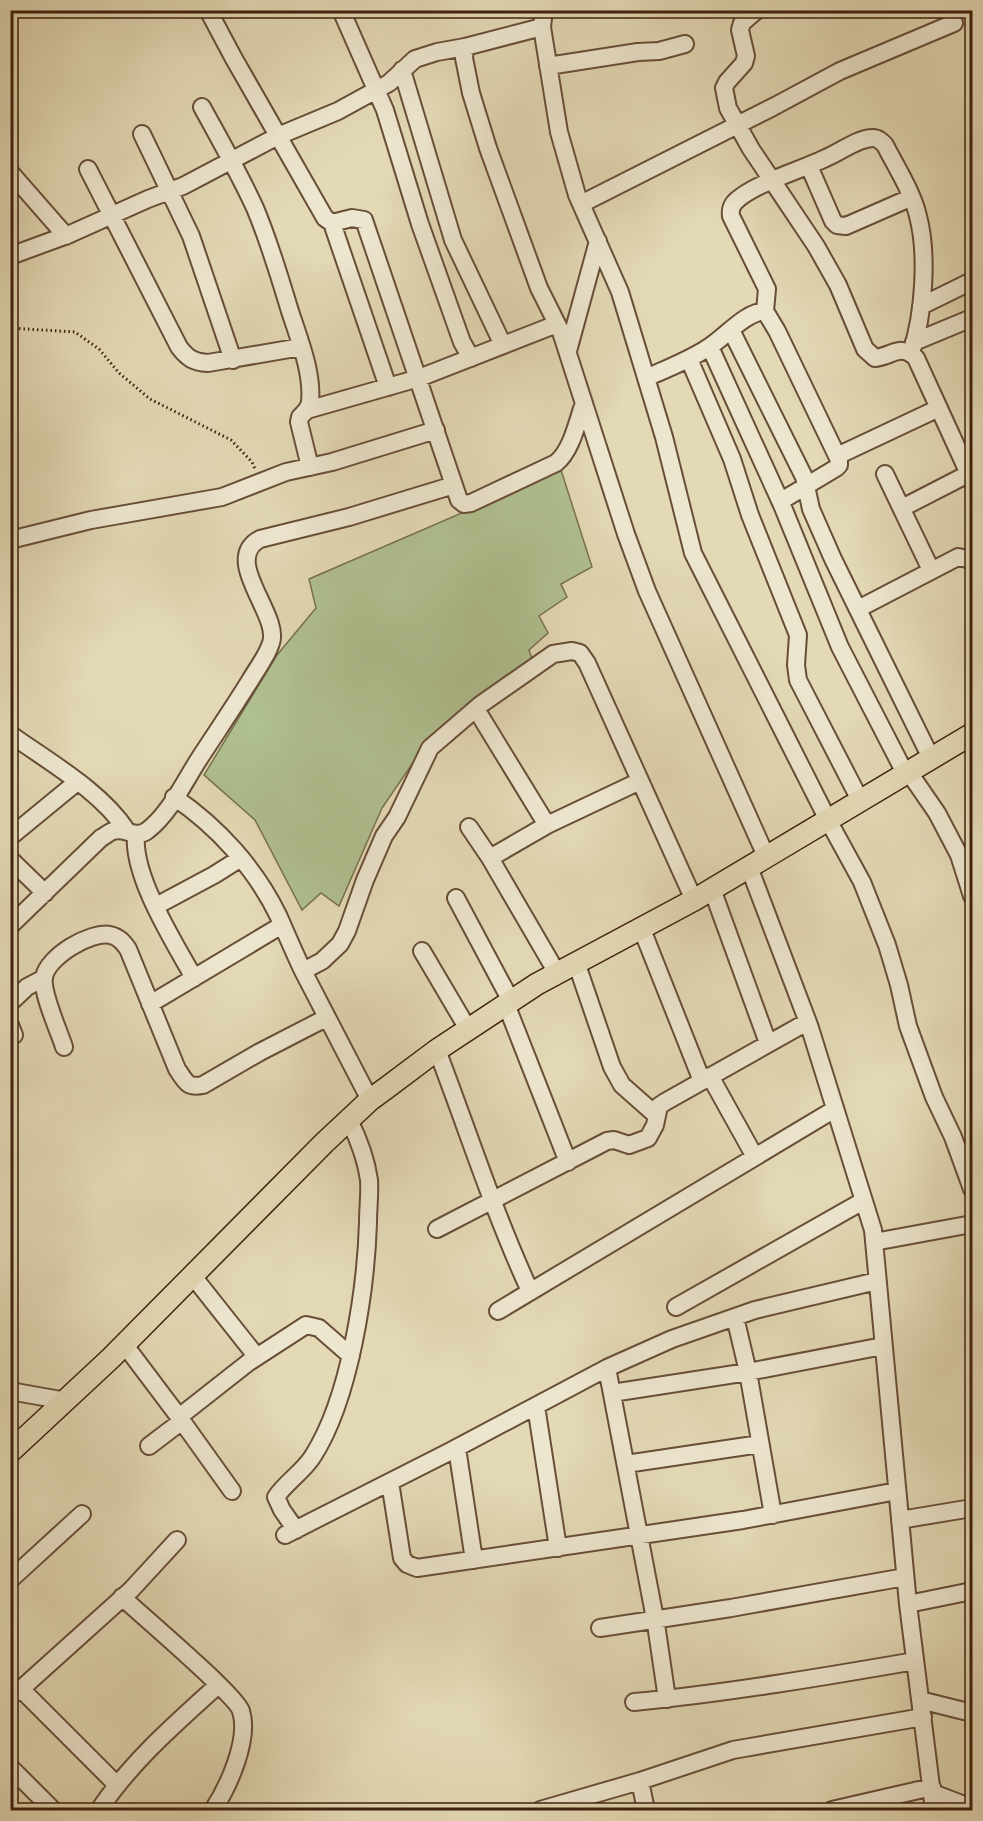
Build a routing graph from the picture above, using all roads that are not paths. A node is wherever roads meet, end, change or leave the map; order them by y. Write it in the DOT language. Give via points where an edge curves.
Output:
graph roads {
  1 [pos="208,10"];
  2 [pos="341,10"];
  3 [pos="757,10"];
  4 [pos="543,19"];
  5 [pos="954,23"];
  6 [pos="685,44"];
  7 [pos="465,47"];
  8 [pos="548,66"];
  9 [pos="402,70"];
  10 [pos="378,90"];
  11 [pos="202,106"];
  12 [pos="736,126"];
  13 [pos="142,134"];
  14 [pos="278,136"];
  15 [pos="231,162"];
  16 [pos="809,166"];
  17 [pos="88,169"];
  18 [pos="12,176"];
  19 [pos="774,181"];
  20 [pos="170,191"];
  21 [pos="910,198"];
  22 [pos="581,204"];
  23 [pos="111,215"];
  24 [pos="332,223"];
  25 [pos="66,236"];
  26 [pos="598,242"];
  27 [pos="10,256"];
  28 [pos="972,281"];
  29 [pos="921,306"];
  30 [pos="765,311"];
  31 [pos="972,318"];
  32 [pos="557,324"];
  33 [pos="731,330"];
  34 [pos="503,345"];
  35 [pos="301,347"];
  36 [pos="710,347"];
  37 [pos="913,347"];
  38 [pos="567,352"];
  39 [pos="471,358"];
  40 [pos="689,359"];
  41 [pos="233,360"];
  42 [pos="419,378"];
  43 [pos="646,378"];
  44 [pos="388,387"];
  45 [pos="584,403"];
  46 [pos="939,408"];
  47 [pos="307,410"];
  48 [pos="436,430"];
  49 [pos="837,456"];
  50 [pos="310,467"];
  51 [pos="971,473"];
  52 [pos="885,474"];
  53 [pos="454,485"];
  54 [pos="807,486"];
  55 [pos="780,501"];
  56 [pos="902,508"];
  57 [pos="10,540"];
  58 [pos="972,560"];
  59 [pos="932,570"];
  60 [pos="858,609"];
  61 [pos="476,709"];
  62 [pos="10,734"];
  63 [pos="972,734"];
  64 [pos="931,758"];
  65 [pos="907,772"];
  66 [pos="640,781"];
  67 [pos="77,782"];
  68 [pos="174,797"];
  69 [pos="860,800"];
  70 [pos="828,820"];
  71 [pos="548,825"];
  72 [pos="469,827"];
  73 [pos="131,833"];
  74 [pos="10,837"];
  75 [pos="241,858"];
  76 [pos="490,858"];
  77 [pos="10,859"];
  78 [pos="757,862"];
  79 [pos="45,893"];
  80 [pos="703,894"];
  81 [pos="972,896"];
  82 [pos="456,898"];
  83 [pos="156,906"];
  84 [pos="282,925"];
  85 [pos="10,926"];
  86 [pos="641,927"];
  87 [pos="422,951"];
  88 [pos="576,962"];
  89 [pos="303,970"];
  90 [pos="556,973"];
  91 [pos="44,978"];
  92 [pos="194,978"];
  93 [pos="508,1002"];
  94 [pos="10,1004"];
  95 [pos="150,1004"];
  96 [pos="326,1018"];
  97 [pos="807,1022"];
  98 [pos="468,1029"];
  99 [pos="768,1043"];
  100 [pos="64,1047"];
  101 [pos="437,1050"];
  102 [pos="706,1078"];
  103 [pos="370,1100"];
  104 [pos="835,1109"];
  105 [pos="657,1116"];
  106 [pos="349,1120"];
  107 [pos="755,1157"];
  108 [pos="568,1162"];
  109 [pos="972,1189"];
  110 [pos="863,1200"];
  111 [pos="492,1202"];
  112 [pos="972,1224"];
  113 [pos="437,1229"];
  114 [pos="874,1242"];
  115 [pos="192,1275"];
  116 [pos="877,1281"];
  117 [pos="530,1291"];
  118 [pos="676,1307"];
  119 [pos="498,1311"];
  120 [pos="735,1317"];
  121 [pos="124,1344"];
  122 [pos="883,1346"];
  123 [pos="351,1356"];
  124 [pos="257,1357"];
  125 [pos="607,1368"];
  126 [pos="748,1372"];
  127 [pos="10,1391"];
  128 [pos="612,1393"];
  129 [pos="66,1401"];
  130 [pos="536,1406"];
  131 [pos="180,1419"];
  132 [pos="760,1444"];
  133 [pos="148,1446"];
  134 [pos="457,1448"];
  135 [pos="10,1452"];
  136 [pos="626,1464"];
  137 [pos="390,1482"];
  138 [pos="232,1491"];
  139 [pos="897,1491"];
  140 [pos="972,1508"];
  141 [pos="82,1514"];
  142 [pos="773,1515"];
  143 [pos="900,1520"];
  144 [pos="640,1536"];
  145 [pos="177,1540"];
  146 [pos="558,1548"];
  147 [pos="474,1560"];
  148 [pos="905,1577"];
  149 [pos="10,1580"];
  150 [pos="972,1591"];
  151 [pos="122,1597"];
  152 [pos="908,1604"];
  153 [pos="655,1620"];
  154 [pos="600,1628"];
  155 [pos="915,1661"];
  156 [pos="218,1685"];
  157 [pos="16,1692"];
  158 [pos="667,1699"];
  159 [pos="634,1702"];
  160 [pos="921,1708"];
  161 [pos="972,1713"];
  162 [pos="12,1771"];
  163 [pos="640,1781"];
  164 [pos="116,1784"];
  165 [pos="932,1790"];
  166 [pos="564,1807"];
  167 [pos="972,1808"];
  168 [pos="53,1810"];
  169 [pos="99,1810"];
  170 [pos="213,1810"];
  171 [pos="540,1810"];
  172 [pos="646,1810"];
  173 [pos="832,1810"];
  174 [pos="934,1810"];
  1 -- 14 [label="street"];
  2 -- 10 [label="street"];
  3 -- 12 [label="street" via="742,23 746,56 724,88"];
  4 -- 7 [label="street"];
  4 -- 8 [label="street"];
  5 -- 12 [label="street" via="840,71"];
  6 -- 8 [label="street"];
  7 -- 9 [label="street" via="415,59"];
  7 -- 32 [label="street" via="471,93 488,148 539,288"];
  8 -- 22 [label="street" via="559,132"];
  9 -- 10 [label="street"];
  9 -- 34 [label="street" via="453,240"];
  10 -- 14 [label="street"];
  10 -- 39 [label="street" via="420,224"];
  11 -- 15 [label="street"];
  12 -- 19 [label="street"];
  12 -- 22 [label="street"];
  13 -- 20 [label="street"];
  14 -- 15 [label="street"];
  14 -- 24 [label="street" via="325,218"];
  15 -- 20 [label="street"];
  15 -- 35 [label="street" via="269,244"];
  16 -- 19 [label="street"];
  16 -- 21 [label="street" via="873,138 885,145"];
  16 -- 21 [label="street" via="837,225 846,226"];
  17 -- 23 [label="street"];
  18 -- 25 [label="street"];
  19 -- 30 [label="street" via="738,199 730,210 766,289"];
  19 -- 37 [label="street" via="816,246 865,349 880,358"];
  20 -- 23 [label="street"];
  20 -- 41 [label="street" via="202,263"];
  21 -- 29 [label="street" via="922,237"];
  22 -- 26 [label="street"];
  23 -- 25 [label="street"];
  23 -- 41 [label="street" via="186,357 207,363"];
  24 -- 42 [label="street" via="352,218 364,220"];
  24 -- 44 [label="street"];
  25 -- 27 [label="street"];
  26 -- 38 [label="street"];
  26 -- 43 [label="street" via="620,292"];
  28 -- 29 [label="street"];
  29 -- 37 [label="street"];
  30 -- 33 [label="street" via="752,314"];
  30 -- 49 [label="street"];
  31 -- 37 [label="street"];
  32 -- 34 [label="street"];
  32 -- 38 [label="street"];
  33 -- 36 [label="street"];
  33 -- 54 [label="street"];
  34 -- 39 [label="street"];
  35 -- 41 [label="street"];
  35 -- 47 [label="street" via="307,367"];
  36 -- 40 [label="street"];
  36 -- 55 [label="street"];
  37 -- 46 [label="street"];
  38 -- 45 [label="street"];
  39 -- 42 [label="street"];
  40 -- 43 [label="street"];
  40 -- 69 [label="street" via="732,459 798,635 798,680"];
  42 -- 44 [label="street"];
  42 -- 48 [label="street"];
  43 -- 70 [label="street" via="693,553"];
  44 -- 47 [label="street"];
  45 -- 53 [label="street" via="568,446 556,463 471,503 459,500"];
  45 -- 78 [label="street" via="626,534"];
  46 -- 49 [label="street"];
  46 -- 51 [label="street"];
  47 -- 50 [label="street" via="299,422"];
  48 -- 50 [label="street"];
  48 -- 53 [label="street"];
  49 -- 54 [label="street" via="839,465"];
  50 -- 57 [label="street" via="222,496 91,520"];
  51 -- 56 [label="street"];
  52 -- 56 [label="street"];
  53 -- 68 [label="street" via="253,543 247,557 251,582 272,627 273,640"];
  54 -- 55 [label="street"];
  54 -- 60 [label="street" via="811,509"];
  55 -- 65 [label="street" via="840,647"];
  56 -- 59 [label="street"];
  58 -- 59 [label="street" via="958,556"];
  59 -- 60 [label="street"];
  60 -- 64 [label="street"];
  61 -- 66 [label="street" via="553,654 580,653"];
  61 -- 71 [label="street"];
  61 -- 89 [label="street" via="430,748 384,836 340,944 322,961"];
  62 -- 67 [label="street"];
  63 -- 64 [label="main road"];
  64 -- 65 [label="main road"];
  65 -- 69 [label="main road"];
  65 -- 81 [label="street" via="937,813 959,855"];
  66 -- 71 [label="street"];
  66 -- 80 [label="street"];
  67 -- 73 [label="street" via="117,815"];
  67 -- 74 [label="street"];
  68 -- 73 [label="street" via="152,826 142,834"];
  68 -- 75 [label="street" via="193,810"];
  69 -- 70 [label="main road"];
  70 -- 78 [label="main road"];
  70 -- 109 [label="street" via="862,882 887,945 908,1026"];
  71 -- 76 [label="street"];
  72 -- 76 [label="street"];
  73 -- 79 [label="street" via="112,831 101,838"];
  73 -- 83 [label="street"];
  75 -- 83 [label="street"];
  75 -- 84 [label="street"];
  76 -- 90 [label="street"];
  77 -- 79 [label="street"];
  78 -- 80 [label="main road"];
  78 -- 97 [label="street"];
  79 -- 85 [label="street"];
  80 -- 86 [label="main road"];
  80 -- 99 [label="street"];
  82 -- 93 [label="street"];
  83 -- 92 [label="street"];
  84 -- 89 [label="street"];
  84 -- 92 [label="street"];
  86 -- 88 [label="main road"];
  86 -- 102 [label="street"];
  87 -- 98 [label="street"];
  88 -- 90 [label="main road"];
  88 -- 105 [label="street" via="612,1066 622,1085"];
  89 -- 96 [label="street"];
  90 -- 93 [label="main road"];
  91 -- 94 [label="street" via="27,987"];
  91 -- 95 [label="street" via="49,964 60,953 87,939 109,934 121,939 128,949"];
  91 -- 100 [label="street"];
  92 -- 95 [label="street"];
  93 -- 98 [label="main road"];
  93 -- 108 [label="street"];
  95 -- 96 [label="street" via="177,1069 187,1084 194,1086"];
  96 -- 103 [label="street"];
  97 -- 99 [label="street"];
  97 -- 104 [label="street"];
  98 -- 101 [label="main road"];
  99 -- 102 [label="street"];
  101 -- 103 [label="main road"];
  101 -- 111 [label="street"];
  102 -- 105 [label="street" via="659,1106"];
  102 -- 107 [label="street"];
  103 -- 106 [label="main road"];
  104 -- 107 [label="street"];
  104 -- 110 [label="street"];
  105 -- 108 [label="street" via="648,1138 629,1145 607,1141"];
  106 -- 115 [label="main road"];
  106 -- 123 [label="street" via="362,1147 369,1183 367,1259"];
  107 -- 117 [label="street"];
  108 -- 111 [label="street"];
  110 -- 114 [label="street"];
  110 -- 118 [label="street"];
  111 -- 113 [label="street"];
  111 -- 117 [label="street"];
  112 -- 114 [label="street"];
  114 -- 116 [label="street"];
  115 -- 121 [label="main road"];
  115 -- 124 [label="street"];
  116 -- 120 [label="street"];
  116 -- 122 [label="street"];
  117 -- 119 [label="street"];
  120 -- 125 [label="street"];
  120 -- 126 [label="street"];
  121 -- 129 [label="main road"];
  121 -- 131 [label="street"];
  122 -- 126 [label="street"];
  122 -- 139 [label="street"];
  123 -- 124 [label="street" via="319,1328 306,1325"];
  123 -- 137 [label="street" via="334,1413 314,1455 276,1497 291,1533"];
  124 -- 131 [label="street"];
  125 -- 128 [label="street"];
  125 -- 130 [label="street"];
  126 -- 128 [label="street"];
  126 -- 132 [label="street"];
  127 -- 129 [label="street"];
  128 -- 136 [label="street"];
  129 -- 135 [label="main road"];
  130 -- 134 [label="street"];
  130 -- 146 [label="street"];
  131 -- 133 [label="street"];
  131 -- 138 [label="street"];
  132 -- 136 [label="street"];
  132 -- 142 [label="street"];
  134 -- 137 [label="street"];
  134 -- 147 [label="street"];
  136 -- 144 [label="street"];
  137 -- 147 [label="street" via="402,1558 407,1564 417,1568"];
  139 -- 142 [label="street"];
  139 -- 143 [label="street"];
  140 -- 143 [label="street"];
  141 -- 149 [label="street"];
  142 -- 144 [label="street"];
  143 -- 148 [label="street"];
  144 -- 146 [label="street"];
  144 -- 153 [label="street"];
  145 -- 151 [label="street"];
  146 -- 147 [label="street"];
  148 -- 152 [label="street"];
  148 -- 153 [label="street"];
  150 -- 152 [label="street"];
  151 -- 156 [label="street"];
  151 -- 157 [label="street"];
  152 -- 155 [label="street"];
  153 -- 154 [label="street"];
  153 -- 158 [label="street"];
  155 -- 158 [label="street"];
  155 -- 160 [label="street"];
  156 -- 164 [label="street"];
  156 -- 170 [label="street" via="242,1711 243,1728 237,1765"];
  157 -- 164 [label="street"];
  158 -- 159 [label="street"];
  160 -- 161 [label="street"];
  160 -- 163 [label="street" via="733,1750"];
  160 -- 165 [label="street"];
  162 -- 168 [label="street"];
  163 -- 166 [label="street"];
  163 -- 172 [label="street"];
  164 -- 169 [label="street"];
  165 -- 167 [label="street"];
  165 -- 173 [label="street"];
  165 -- 174 [label="street"];
  166 -- 171 [label="street"];
}
